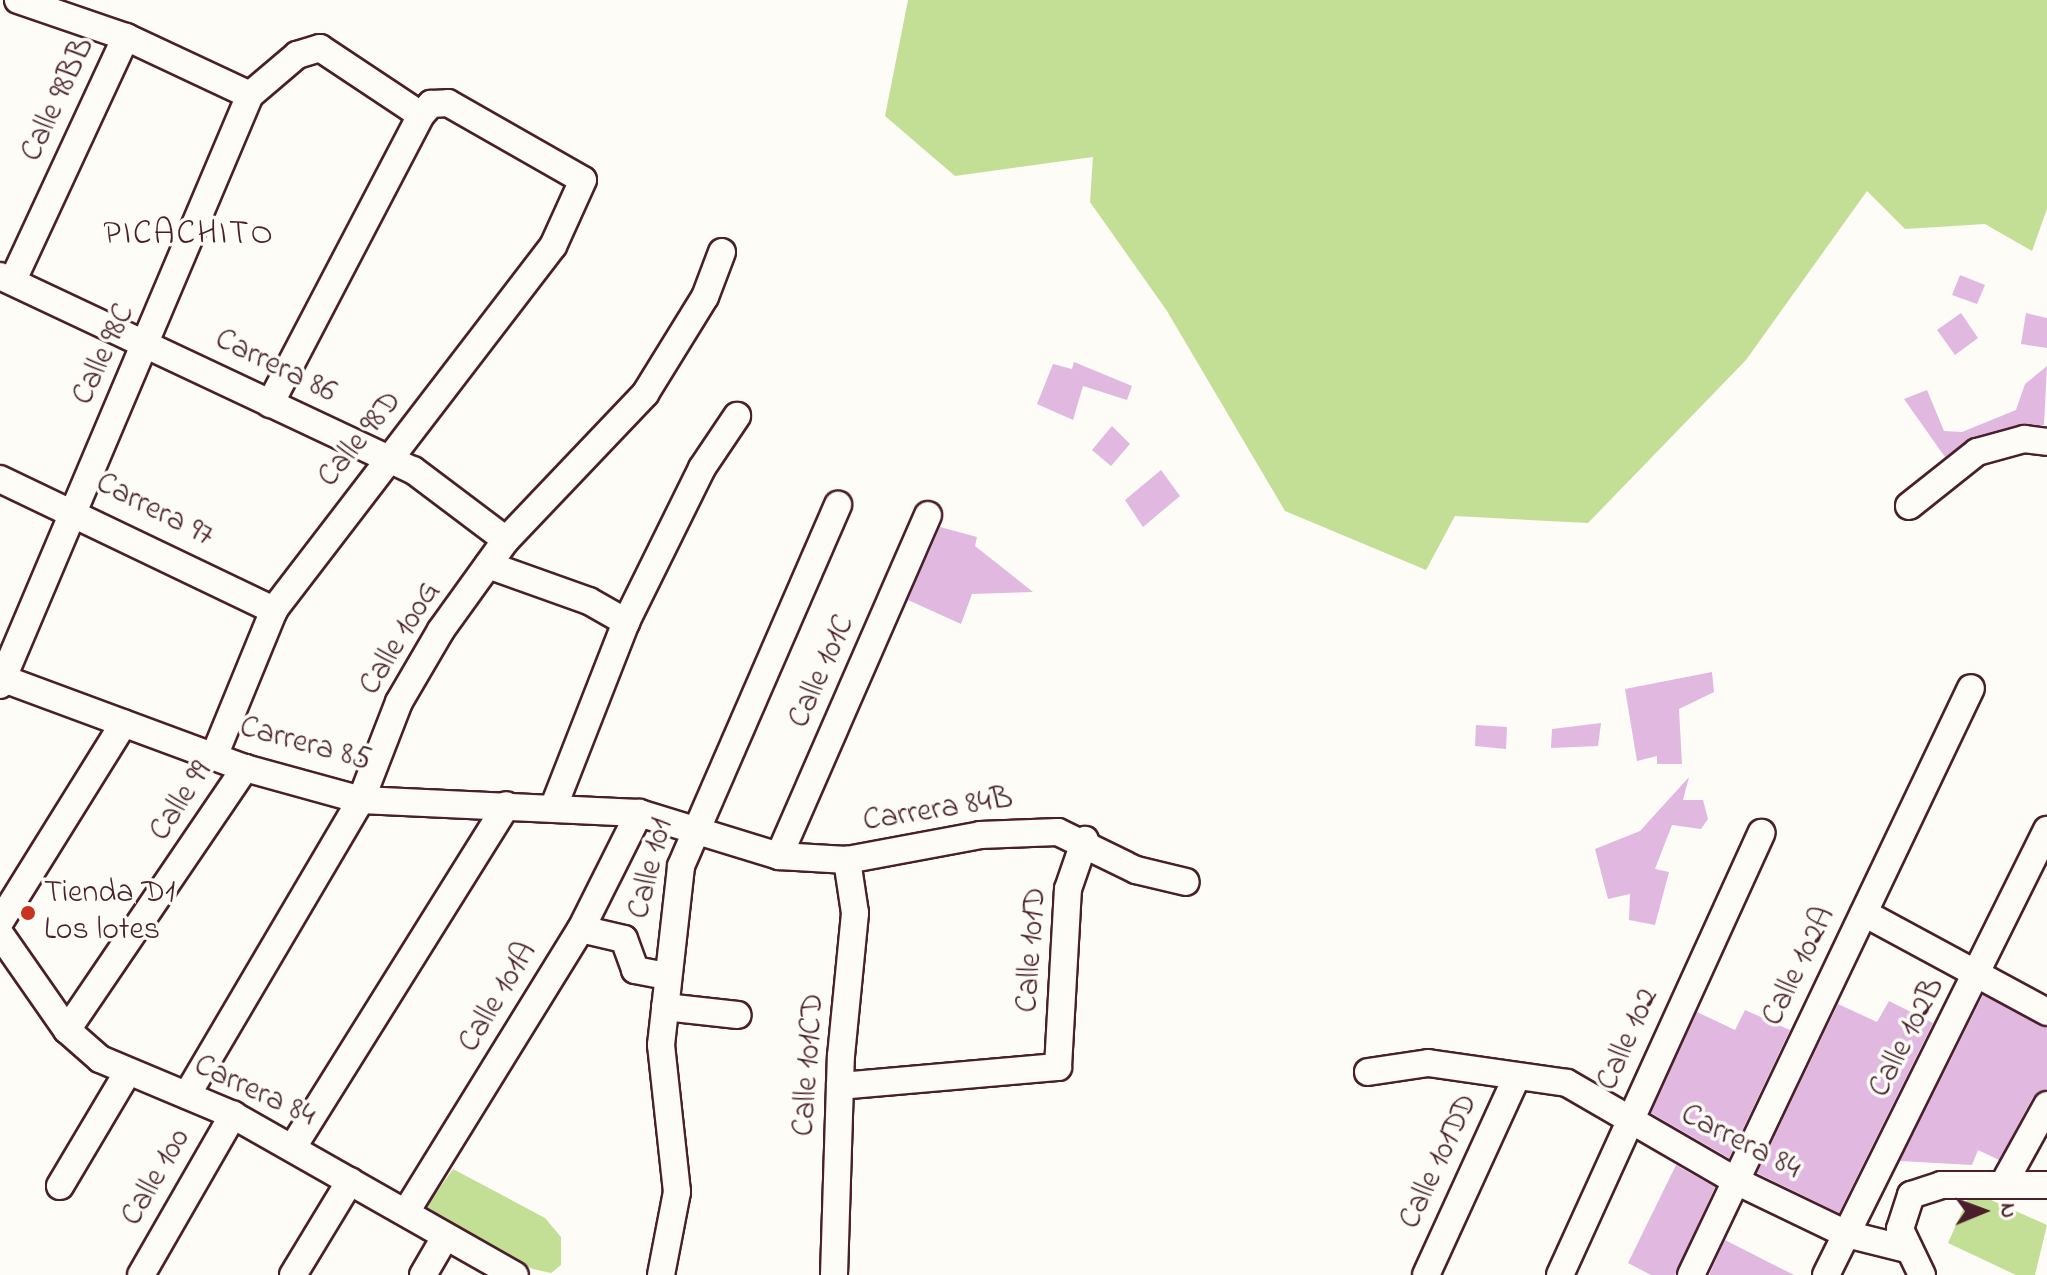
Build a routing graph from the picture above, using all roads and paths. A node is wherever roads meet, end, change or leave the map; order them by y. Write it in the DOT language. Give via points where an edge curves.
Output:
graph roads {
  1 [pos="18,0"];
  2 [pos="126,37"];
  3 [pos="250,95"];
  4 [pos="421,115"];
  5 [pos="722,252"];
  6 [pos="6,278"];
  7 [pos="150,342"];
  8 [pos="270,404"];
  9 [pos="737,416"];
  10 [pos="2047,442"];
  11 [pos="390,459"];
  12 [pos="0,479"];
  13 [pos="838,505"];
  14 [pos="1909,506"];
  15 [pos="72,508"];
  16 [pos="928,515"];
  17 [pos="506,540"];
  18 [pos="488,565"];
  19 [pos="274,610"];
  20 [pos="626,622"];
  21 [pos="6,650"];
  22 [pos="2,682"];
  23 [pos="1971,688"];
  24 [pos="124,723"];
  25 [pos="214,756"];
  26 [pos="245,768"];
  27 [pos="361,800"];
  28 [pos="507,805"];
  29 [pos="554,806"];
  30 [pos="639,813"];
  31 [pos="696,825"];
  32 [pos="2047,830"];
  33 [pos="1761,833"];
  34 [pos="1085,840"];
  35 [pos="779,856"];
  36 [pos="847,860"];
  37 [pos="1186,882"];
  38 [pos="1864,913"];
  39 [pos="0,922"];
  40 [pos="581,929"];
  41 [pos="0,934"];
  42 [pos="1979,975"];
  43 [pos="666,976"];
  44 [pos="665,1007"];
  45 [pos="2047,1012"];
  46 [pos="738,1015"];
  47 [pos="67,1030"];
  48 [pos="1368,1072"];
  49 [pos="126,1075"];
  50 [pos="1516,1078"];
  51 [pos="840,1086"];
  52 [pos="187,1095"];
  53 [pos="2047,1105"];
  54 [pos="233,1115"];
  55 [pos="1629,1123"];
  56 [pos="293,1147"];
  57 [pos="1734,1180"];
  58 [pos="350,1181"];
  59 [pos="2004,1183"];
  60 [pos="2047,1185"];
  61 [pos="60,1186"];
  62 [pos="406,1212"];
  63 [pos="1846,1234"];
  64 [pos="445,1237"];
  65 [pos="1906,1249"];
  66 [pos="141,1275"];
  67 [pos="293,1275"];
  68 [pos="423,1275"];
  69 [pos="515,1275"];
  70 [pos="661,1275"];
  71 [pos="834,1275"];
  72 [pos="1426,1275"];
  73 [pos="1560,1275"];
  74 [pos="1691,1275"];
  75 [pos="1826,1275"];
  76 [pos="1922,1275"];
  1 -- 2 [label="street"];
  2 -- 3 [label="street"];
  2 -- 6 [label="street, Calle 98BB"];
  3 -- 4 [label="street" via="297,55 320,48"];
  3 -- 7 [label="street, Calle 98C"];
  4 -- 8 [label="street"];
  4 -- 11 [label="street, Calle 98D" via="431,104 448,103 583,180 553,246"];
  5 -- 17 [label="street, Calle 100G" via="705,297 645,394"];
  6 -- 7 [label="street, Carrera 86"];
  7 -- 8 [label="street, Carrera 86"];
  7 -- 15 [label="street, Calle 98C"];
  8 -- 11 [label="street, Carrera 86"];
  9 -- 20 [label="street" via="702,468"];
  10 -- 14 [label="street" via="2024,439 1977,452"];
  11 -- 17 [label="street, Carrera 86" via="447,490"];
  11 -- 19 [label="street, Calle 98D"];
  12 -- 15 [label="street, Carrera 97"];
  13 -- 31 [label="street, Calle 101"];
  15 -- 19 [label="street, Carrera 97"];
  15 -- 21 [label="street, Calle 98C"];
  16 -- 35 [label="street, Calle 101C"];
  17 -- 18 [label="street, Calle 100G"];
  18 -- 20 [label="street" via="589,601"];
  18 -- 27 [label="street, Calle 100G" via="399,702"];
  19 -- 25 [label="street, Calle 98D"];
  20 -- 29 [label="street"];
  21 -- 22 [label="street, Calle 98C"];
  22 -- 24 [label="street, Carrera 85"];
  23 -- 38 [label="street, Calle 102A"];
  24 -- 25 [label="street, Carrera 85"];
  24 -- 39 [label="street"];
  25 -- 26 [label="street, Carrera 85"];
  26 -- 27 [label="street, Carrera 85"];
  26 -- 47 [label="street, Calle 99"];
  27 -- 28 [label="street, Carrera 85"];
  27 -- 52 [label="street, Calle 100G"];
  28 -- 29 [label="street, Carrera 85"];
  28 -- 56 [label="street"];
  29 -- 30 [label="street, Carrera 85"];
  30 -- 31 [label="street, Carrera 85"];
  30 -- 40 [label="street, Calle 101A"];
  31 -- 35 [label="street, Carrera 84B"];
  31 -- 43 [label="street, Calle 101" via="673,903"];
  32 -- 42 [label="street, Calle 102B"];
  33 -- 55 [label="street, Calle 102"];
  34 -- 36 [label="street, Carrera 84B" via="1027,830"];
  34 -- 37 [label="street, Carrera 84B" via="1136,870"];
  34 -- 51 [label="street, Calle 101D" via="1068,889 1058,1067"];
  35 -- 36 [label="street, Carrera 84B"];
  36 -- 51 [label="street, Calle 101CD" via="855,913"];
  38 -- 42 [label="street"];
  38 -- 57 [label="street, Calle 102A"];
  40 -- 43 [label="street" via="624,939 635,970"];
  40 -- 62 [label="street, Calle 101A"];
  41 -- 47 [label="street, Carrera 84"];
  42 -- 45 [label="street"];
  42 -- 63 [label="street, Calle 102B"];
  43 -- 44 [label="street, Calle 101"];
  44 -- 46 [label="street"];
  44 -- 70 [label="street, Calle 101" via="664,1090 677,1192"];
  47 -- 49 [label="street, Carrera 84"];
  48 -- 50 [label="street, Carrera 84" via="1428,1063"];
  49 -- 52 [label="street, Carrera 84"];
  49 -- 61 [label="street"];
  50 -- 55 [label="street, Carrera 84" via="1551,1079 1587,1091"];
  50 -- 72 [label="street, Calle 101DD"];
  51 -- 71 [label="street, Calle 101CD"];
  52 -- 54 [label="street, Carrera 84"];
  53 -- 59 [label="street"];
  54 -- 56 [label="street, Carrera 84"];
  54 -- 66 [label="street, Calle 100"];
  55 -- 57 [label="street, Carrera 84"];
  55 -- 73 [label="street, Calle 102"];
  56 -- 58 [label="street, Carrera 84"];
  57 -- 63 [label="street, Carrera 84"];
  57 -- 74 [label="street, Calle 102A"];
  58 -- 62 [label="street, Carrera 84"];
  58 -- 67 [label="street"];
  59 -- 60 [label="street"];
  59 -- 65 [label="street" via="1941,1185 1911,1195 1900,1229"];
  62 -- 64 [label="street, Carrera 84"];
  63 -- 65 [label="street, Carrera 84"];
  63 -- 75 [label="street, Calle 102B"];
  64 -- 68 [label="street"];
  64 -- 69 [label="street, Carrera 84"];
  65 -- 76 [label="street"];
}
